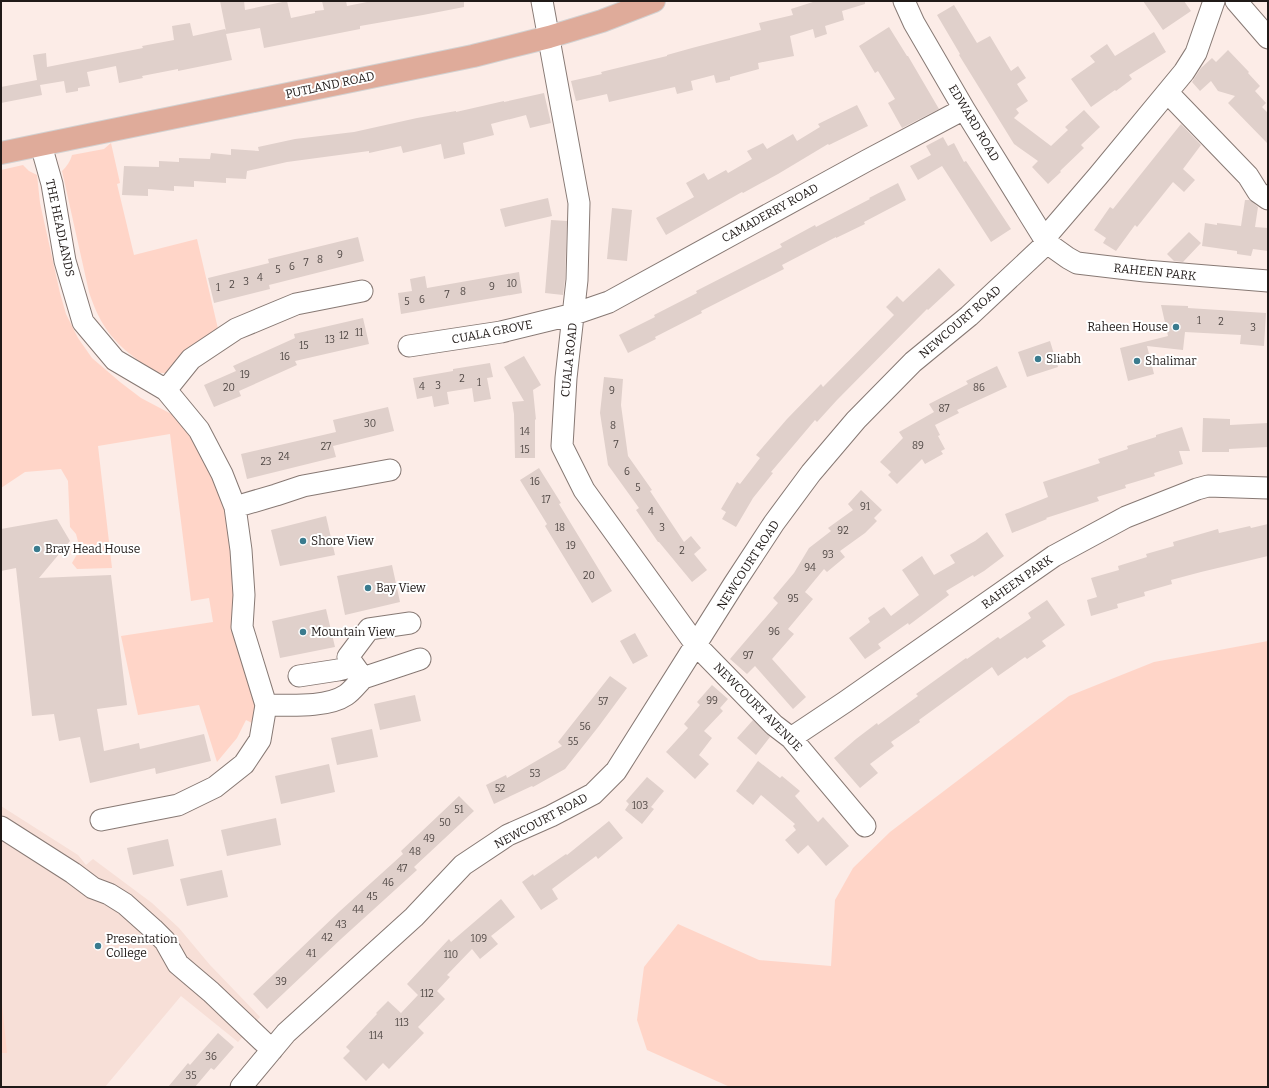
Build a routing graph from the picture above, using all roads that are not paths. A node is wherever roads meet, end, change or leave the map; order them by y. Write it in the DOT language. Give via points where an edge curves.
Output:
graph roads {
  1 [pos="542,1"];
  2 [pos="654,1"];
  3 [pos="904,1"];
  4 [pos="1214,1"];
  5 [pos="1236,1"];
  6 [pos="549,37"];
  7 [pos="1268,38"];
  8 [pos="1168,93"];
  9 [pos="964,109"];
  10 [pos="41,145"];
  11 [pos="1,153"];
  12 [pos="1268,199"];
  13 [pos="1047,243"];
  14 [pos="1268,281"];
  15 [pos="362,291"];
  16 [pos="574,314"];
  17 [pos="410,346"];
  18 [pos="166,390"];
  19 [pos="390,470"];
  20 [pos="1268,488"];
  21 [pos="236,507"];
  22 [pos="410,623"];
  23 [pos="696,645"];
  24 [pos="420,659"];
  25 [pos="359,672"];
  26 [pos="299,676"];
  27 [pos="266,705"];
  28 [pos="791,738"];
  29 [pos="101,820"];
  30 [pos="865,826"];
  31 [pos="1,828"];
  32 [pos="272,1050"];
  33 [pos="241,1087"];
  1 -- 6 [label="street, CUALA ROAD"];
  2 -- 6 [label="main road, PUTLAND ROAD" via="602,21"];
  3 -- 9 [label="street, EDWARD ROAD"];
  4 -- 8 [label="street, NEWCOURT ROAD" via="1196,53"];
  5 -- 7 [label="street"];
  6 -- 10 [label="main road, PUTLAND ROAD" via="473,56"];
  6 -- 16 [label="street, CUALA ROAD" via="580,203"];
  8 -- 12 [label="street" via="1248,176 1258,192"];
  8 -- 13 [label="street, NEWCOURT ROAD" via="1049,233"];
  9 -- 13 [label="street, EDWARD ROAD"];
  9 -- 16 [label="street, CAMADERRY ROAD" via="609,302"];
  10 -- 11 [label="main road, PUTLAND ROAD"];
  10 -- 18 [label="street, THE HEADLANDS" via="52,184 65,260 84,322 115,360"];
  13 -- 14 [label="street, RAHEEN PARK" via="1077,263"];
  13 -- 23 [label="street, NEWCOURT ROAD" via="969,316 913,362 856,420 811,473 774,523"];
  15 -- 18 [label="street" via="296,304 236,329 191,359"];
  16 -- 17 [label="street, CUALA GROVE" via="501,332"];
  16 -- 23 [label="street, CUALA ROAD" via="566,378 562,446 584,490"];
  18 -- 21 [label="street, THE HEADLANDS" via="199,430"];
  19 -- 21 [label="street" via="303,486"];
  20 -- 28 [label="street, RAHEEN PARK" via="1208,486 1126,517 1054,556"];
  21 -- 27 [label="street, THE HEADLANDS" via="244,595 242,627"];
  22 -- 25 [label="street" via="369,629 348,657"];
  23 -- 28 [label="street, NEWCOURT AVENUE" via="774,725"];
  23 -- 32 [label="street, NEWCOURT ROAD" via="616,771 593,794 508,835 463,865 414,917 286,1033"];
  24 -- 25 [label="street"];
  25 -- 26 [label="street" via="338,670"];
  25 -- 27 [label="street" via="346,695 327,703"];
  27 -- 29 [label="street, THE HEADLANDS" via="260,740 244,764 215,787 178,805"];
  28 -- 30 [label="street, NEWCOURT AVENUE"];
  31 -- 32 [label="street" via="73,872 93,888 125,904 165,942 183,968"];
  32 -- 33 [label="street, NEWCOURT ROAD"];
}
